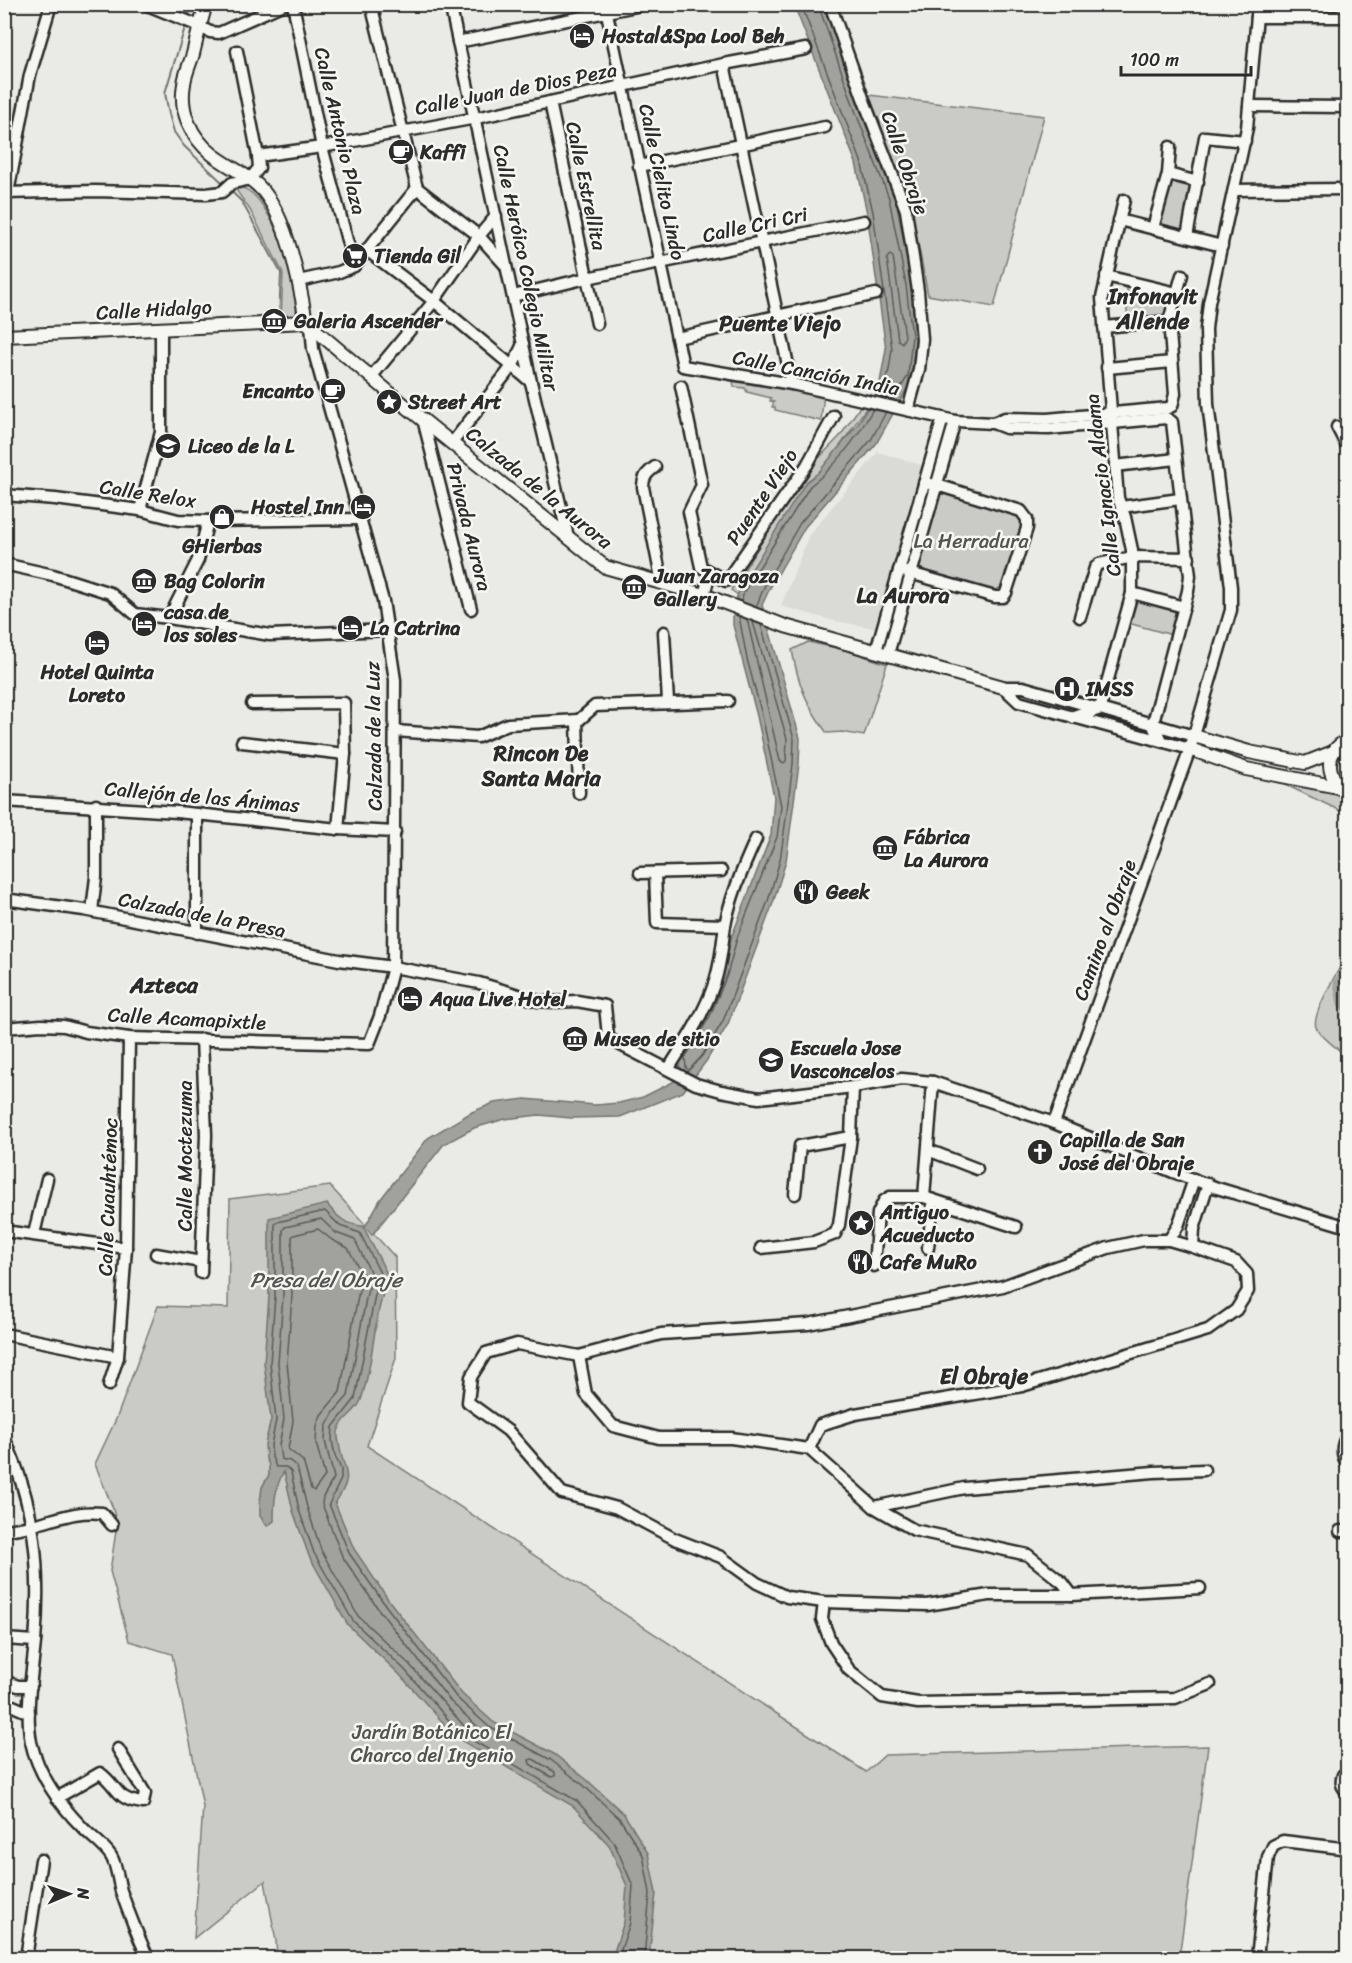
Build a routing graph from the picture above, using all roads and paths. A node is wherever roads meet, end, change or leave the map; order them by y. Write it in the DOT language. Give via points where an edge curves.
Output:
graph roads {
  1 [pos="51,4"];
  2 [pos="145,4"];
  3 [pos="206,4"];
  4 [pos="284,4"];
  5 [pos="293,4"];
  6 [pos="371,4"];
  7 [pos="450,4"];
  8 [pos="646,4"];
  9 [pos="830,4"];
  10 [pos="1258,4"];
  11 [pos="606,8"];
  12 [pos="1257,16"];
  13 [pos="1347,17"];
  14 [pos="196,25"];
  15 [pos="458,42"];
  16 [pos="806,49"];
  17 [pos="237,51"];
  18 [pos="723,64"];
  19 [pos="624,86"];
  20 [pos="549,102"];
  21 [pos="1249,106"];
  22 [pos="1347,107"];
  23 [pos="476,118"];
  24 [pos="825,128"];
  25 [pos="402,130"];
  26 [pos="1245,141"];
  27 [pos="741,145"];
  28 [pos="322,147"];
  29 [pos="1170,147"];
  30 [pos="258,156"];
  31 [pos="639,166"];
  32 [pos="1168,174"];
  33 [pos="250,179"];
  34 [pos="1198,182"];
  35 [pos="417,188"];
  36 [pos="1347,189"];
  37 [pos="1235,190"];
  38 [pos="6,193"];
  39 [pos="1124,200"];
  40 [pos="496,216"];
  41 [pos="1119,220"];
  42 [pos="864,221"];
  43 [pos="1153,228"];
  44 [pos="479,236"];
  45 [pos="1187,237"];
  46 [pos="762,242"];
  47 [pos="1222,246"];
  48 [pos="368,251"];
  49 [pos="660,263"];
  50 [pos="354,266"];
  51 [pos="506,266"];
  52 [pos="1182,275"];
  53 [pos="1106,276"];
  54 [pos="587,278"];
  55 [pos="299,280"];
  56 [pos="1177,292"];
  57 [pos="876,294"];
  58 [pos="513,296"];
  59 [pos="434,301"];
  60 [pos="777,316"];
  61 [pos="1169,321"];
  62 [pos="308,324"];
  63 [pos="597,324"];
  64 [pos="1104,327"];
  65 [pos="161,329"];
  66 [pos="4,336"];
  67 [pos="676,338"];
  68 [pos="523,344"];
  69 [pos="1172,362"];
  70 [pos="513,365"];
  71 [pos="683,366"];
  72 [pos="1107,368"];
  73 [pos="372,376"];
  74 [pos="531,382"];
  75 [pos="792,384"];
  76 [pos="681,386"];
  77 [pos="903,409"];
  78 [pos="834,416"];
  79 [pos="943,418"];
  80 [pos="1112,418"];
  81 [pos="423,419"];
  82 [pos="955,421"];
  83 [pos="1337,427"];
  84 [pos="452,443"];
  85 [pos="1347,448"];
  86 [pos="1176,459"];
  87 [pos="655,466"];
  88 [pos="1115,466"];
  89 [pos="924,483"];
  90 [pos="937,485"];
  91 [pos="4,495"];
  92 [pos="1180,500"];
  93 [pos="1121,507"];
  94 [pos="140,510"];
  95 [pos="359,519"];
  96 [pos="208,521"];
  97 [pos="568,537"];
  98 [pos="1133,557"];
  99 [pos="1189,558"];
  100 [pos="4,564"];
  101 [pos="899,570"];
  102 [pos="710,573"];
  103 [pos="911,573"];
  104 [pos="662,583"];
  105 [pos="1132,593"];
  106 [pos="704,595"];
  107 [pos="1184,607"];
  108 [pos="471,609"];
  109 [pos="1080,617"];
  110 [pos="169,618"];
  111 [pos="388,630"];
  112 [pos="664,632"];
  113 [pos="882,652"];
  114 [pos="1003,687"];
  115 [pos="728,701"];
  116 [pos="668,702"];
  117 [pos="252,704"];
  118 [pos="1100,708"];
  119 [pos="1074,717"];
  120 [pos="577,720"];
  121 [pos="1153,723"];
  122 [pos="395,731"];
  123 [pos="1194,736"];
  124 [pos="1160,739"];
  125 [pos="1347,740"];
  126 [pos="242,742"];
  127 [pos="1190,749"];
  128 [pos="1249,752"];
  129 [pos="1333,752"];
  130 [pos="345,754"];
  131 [pos="1343,789"];
  132 [pos="579,793"];
  133 [pos="4,801"];
  134 [pos="96,805"];
  135 [pos="197,814"];
  136 [pos="338,829"];
  137 [pos="395,832"];
  138 [pos="756,839"];
  139 [pos="722,871"];
  140 [pos="640,873"];
  141 [pos="655,873"];
  142 [pos="4,899"];
  143 [pos="92,911"];
  144 [pos="725,924"];
  145 [pos="197,933"];
  146 [pos="393,967"];
  147 [pos="4,1028"];
  148 [pos="129,1038"];
  149 [pos="202,1040"];
  150 [pos="369,1044"];
  151 [pos="670,1069"];
  152 [pos="933,1082"];
  153 [pos="853,1087"];
  154 [pos="1054,1123"];
  155 [pos="851,1137"];
  156 [pos="928,1150"];
  157 [pos="977,1169"];
  158 [pos="48,1179"];
  159 [pos="1194,1179"];
  160 [pos="1208,1184"];
  161 [pos="795,1194"];
  162 [pos="928,1198"];
  163 [pos="1016,1227"];
  164 [pos="1347,1227"];
  165 [pos="4,1231"];
  166 [pos="34,1234"];
  167 [pos="1168,1240"];
  168 [pos="1193,1247"];
  169 [pos="126,1248"];
  170 [pos="761,1248"];
  171 [pos="928,1248"];
  172 [pos="156,1254"];
  173 [pos="874,1266"];
  174 [pos="4,1334"];
  175 [pos="579,1356"];
  176 [pos="118,1357"];
  177 [pos="109,1385"];
  178 [pos="1347,1435"];
  179 [pos="4,1438"];
  180 [pos="809,1449"];
  181 [pos="1347,1465"];
  182 [pos="1204,1470"];
  183 [pos="874,1507"];
  184 [pos="32,1525"];
  185 [pos="112,1525"];
  186 [pos="4,1530"];
  187 [pos="1200,1588"];
  188 [pos="1072,1595"];
  189 [pos="824,1602"];
  190 [pos="4,1639"];
  191 [pos="35,1641"];
  192 [pos="4,1681"];
  193 [pos="1210,1684"];
  194 [pos="31,1686"];
  195 [pos="4,1702"];
  196 [pos="29,1713"];
  197 [pos="118,1749"];
  198 [pos="1347,1774"];
  199 [pos="1347,1793"];
  200 [pos="57,1798"];
  201 [pos="1347,1847"];
  202 [pos="41,1860"];
  203 [pos="26,1959"];
  204 [pos="148,1959"];
  205 [pos="1257,1959"];
  1 -- 38 [label="street" via="30,75"];
  2 -- 14 [label="street"];
  3 -- 14 [label="main road, Calzada de la Luz"];
  4 -- 14 [label="street" via="219,33"];
  5 -- 28 [label="street, Calle Antonio Plaza"];
  6 -- 25 [label="street"];
  7 -- 15 [label="street, Calle Heróico Colegio Militar"];
  8 -- 11 [label="street"];
  9 -- 77 [label="street, Calle Obraje" via="906,210 922,339 919,370"];
  10 -- 12 [label="street, Camino al Obraje"];
  11 -- 15 [label="street"];
  11 -- 19 [label="street, Calle Cielito Lindo"];
  12 -- 13 [label="street"];
  12 -- 21 [label="street, Camino al Obraje"];
  14 -- 33 [label="main road, Calzada de la Luz" via="184,84 188,122 211,153"];
  15 -- 23 [label="street, Calle Heróico Colegio Militar"];
  16 -- 18 [label="street, Calle Juan de Dios Peza"];
  17 -- 30 [label="street"];
  18 -- 19 [label="street, Calle Juan de Dios Peza"];
  18 -- 27 [label="street"];
  19 -- 20 [label="street, Calle Juan de Dios Peza"];
  19 -- 31 [label="street, Calle Cielito Lindo"];
  20 -- 23 [label="street, Calle Juan de Dios Peza"];
  20 -- 54 [label="street, Calle Estrellita"];
  21 -- 22 [label="street"];
  21 -- 26 [label="street, Camino al Obraje"];
  23 -- 25 [label="street, Calle Juan de Dios Peza"];
  23 -- 40 [label="street, Calle Heróico Colegio Militar"];
  24 -- 27 [label="street"];
  25 -- 28 [label="street, Calle Juan de Dios Peza"];
  25 -- 35 [label="street"];
  26 -- 34 [label="street" via="1205,137"];
  26 -- 37 [label="street, Camino al Obraje"];
  27 -- 31 [label="street"];
  27 -- 46 [label="street"];
  28 -- 30 [label="street, Calle Juan de Dios Peza"];
  28 -- 50 [label="street, Calle Antonio Plaza"];
  29 -- 32 [label="street"];
  30 -- 33 [label="street" via="260,168"];
  31 -- 49 [label="street, Calle Cielito Lindo"];
  32 -- 34 [label="street"];
  32 -- 43 [label="street"];
  33 -- 38 [label="street" via="232,183 222,192"];
  33 -- 55 [label="main road, Calzada de la Luz" via="275,211"];
  34 -- 45 [label="street"];
  35 -- 44 [label="street"];
  35 -- 48 [label="street"];
  36 -- 37 [label="street"];
  37 -- 47 [label="street, Camino al Obraje"];
  39 -- 41 [label="street, Calle Ignacio Aldama"];
  40 -- 44 [label="street"];
  40 -- 51 [label="street, Calle Heróico Colegio Militar"];
  41 -- 43 [label="street"];
  41 -- 53 [label="street, Calle Ignacio Aldama"];
  42 -- 46 [label="street, Calle Cri Cri"];
  43 -- 45 [label="street"];
  44 -- 51 [label="street"];
  44 -- 59 [label="street"];
  45 -- 47 [label="street"];
  46 -- 49 [label="street, Calle Cri Cri"];
  46 -- 60 [label="street"];
  47 -- 123 [label="street, Camino al Obraje" via="1209,303 1206,366 1232,600"];
  48 -- 50 [label="street"];
  48 -- 59 [label="street"];
  49 -- 54 [label="street, Calle Cri Cri"];
  49 -- 67 [label="street, Calle Cielito Lindo"];
  50 -- 55 [label="street"];
  51 -- 58 [label="street, Calle Heróico Colegio Militar"];
  52 -- 56 [label="street"];
  53 -- 56 [label="street"];
  53 -- 64 [label="street, Calle Ignacio Aldama" via="1101,298"];
  54 -- 58 [label="street, Calle Cri Cri"];
  54 -- 63 [label="street, Calle Estrellita"];
  55 -- 62 [label="main road, Calzada de la Luz"];
  56 -- 61 [label="street"];
  57 -- 60 [label="street"];
  58 -- 68 [label="street, Calle Heróico Colegio Militar"];
  59 -- 70 [label="street"];
  59 -- 73 [label="street"];
  60 -- 67 [label="street"];
  60 -- 75 [label="street"];
  61 -- 64 [label="street"];
  61 -- 69 [label="street"];
  62 -- 65 [label="main road, Calle Hidalgo"];
  62 -- 73 [label="main road, Calzada de la Aurora"];
  62 -- 95 [label="street, Calzada de la Luz"];
  64 -- 72 [label="street, Calle Ignacio Aldama"];
  65 -- 66 [label="main road, Calle Hidalgo"];
  65 -- 94 [label="street" via="161,432"];
  67 -- 71 [label="street, Calle Cielito Lindo"];
  68 -- 70 [label="street"];
  68 -- 74 [label="street, Calle Heróico Colegio Militar"];
  69 -- 72 [label="street"];
  69 -- 80 [label="street" via="1172,406"];
  70 -- 74 [label="street"];
  70 -- 84 [label="street"];
  71 -- 75 [label="street, Calle Canción India"];
  72 -- 80 [label="street, Calle Ignacio Aldama"];
  73 -- 81 [label="main road, Calzada de la Aurora"];
  74 -- 97 [label="street, Calle Heróico Colegio Militar"];
  75 -- 77 [label="street, Calle Canción India"];
  76 -- 102 [label="street, Puente Viejo" via="702,485 689,512 701,567"];
  77 -- 79 [label="street, Calle Canción India"];
  78 -- 102 [label="street, Puente Viejo" via="807,465 726,581"];
  79 -- 82 [label="street, Calle Canción India"];
  79 -- 89 [label="street"];
  80 -- 82 [label="street, Calle Canción India" via="1006,428 993,423"];
  80 -- 86 [label="street" via="1169,419"];
  80 -- 88 [label="street, Calle Ignacio Aldama"];
  81 -- 84 [label="main road, Calzada de la Aurora"];
  81 -- 108 [label="street, Privada Aurora"];
  82 -- 90 [label="street"];
  83 -- 85 [label="street"];
  84 -- 97 [label="main road, Calzada de la Aurora"];
  86 -- 88 [label="street"];
  86 -- 92 [label="street"];
  87 -- 104 [label="street" via="646,473 643,487"];
  88 -- 93 [label="street, Calle Ignacio Aldama"];
  89 -- 90 [label="street"];
  89 -- 101 [label="street"];
  90 -- 103 [label="street"];
  90 -- 103 [label="street" via="1021,511 1027,528 1003,597"];
  91 -- 94 [label="street, Calle Relox"];
  92 -- 93 [label="street"];
  92 -- 99 [label="street"];
  93 -- 98 [label="street, Calle Ignacio Aldama"];
  94 -- 96 [label="street, Calle Relox" via="178,520"];
  95 -- 96 [label="street, Calle Relox"];
  95 -- 111 [label="street, Calzada de la Luz"];
  96 -- 110 [label="street" via="198,560"];
  97 -- 104 [label="main road, Calzada de la Aurora" via="605,567"];
  98 -- 99 [label="street"];
  98 -- 105 [label="street, Calle Ignacio Aldama"];
  98 -- 109 [label="street" via="1095,568"];
  99 -- 107 [label="street"];
  100 -- 110 [label="street" via="85,584 116,596 135,614"];
  101 -- 103 [label="street"];
  101 -- 113 [label="street"];
  102 -- 106 [label="street"];
  103 -- 113 [label="street"];
  104 -- 106 [label="main road, Calzada de la Aurora"];
  105 -- 107 [label="street"];
  105 -- 118 [label="street, Calle Ignacio Aldama"];
  106 -- 113 [label="main road, Calzada de la Aurora" via="781,625"];
  107 -- 121 [label="street"];
  110 -- 111 [label="street" via="270,635"];
  111 -- 122 [label="street, Calzada de la Luz" via="395,680"];
  112 -- 116 [label="street"];
  113 -- 114 [label="main road, Calzada de la Aurora"];
  114 -- 118 [label="street" via="1023,687"];
  114 -- 119 [label="street" via="1019,702"];
  115 -- 116 [label="street"];
  116 -- 120 [label="street" via="596,706"];
  117 -- 130 [label="street" via="345,703"];
  118 -- 119 [label="main road"];
  118 -- 121 [label="street"];
  119 -- 124 [label="street"];
  120 -- 122 [label="street" via="508,724 478,737"];
  120 -- 132 [label="street"];
  121 -- 123 [label="street"];
  121 -- 124 [label="main road"];
  122 -- 137 [label="street, Calzada de la Luz"];
  123 -- 127 [label="street, Camino al Obraje"];
  123 -- 128 [label="main road"];
  124 -- 127 [label="street"];
  125 -- 129 [label="main road"];
  126 -- 130 [label="street"];
  127 -- 128 [label="main road" via="1197,746 1240,757"];
  127 -- 131 [label="main road" via="1246,768"];
  127 -- 154 [label="street, Camino al Obraje"];
  128 -- 129 [label="main road" via="1305,763"];
  129 -- 131 [label="main road" via="1331,776"];
  130 -- 136 [label="street"];
  133 -- 134 [label="street, Callejón de las Ánimas"];
  134 -- 135 [label="street, Callejón de las Ánimas"];
  134 -- 143 [label="street"];
  135 -- 136 [label="street, Callejón de las Ánimas"];
  135 -- 145 [label="street"];
  136 -- 137 [label="street, Callejón de las Ánimas"];
  137 -- 146 [label="street, Calzada de la Luz"];
  138 -- 144 [label="street" via="741,870"];
  139 -- 141 [label="street"];
  140 -- 141 [label="street"];
  141 -- 144 [label="street" via="657,923"];
  142 -- 143 [label="street, Calzada de la Presa"];
  143 -- 145 [label="street, Calzada de la Presa"];
  144 -- 151 [label="street" via="714,984"];
  145 -- 146 [label="street, Calzada de la Presa"];
  146 -- 150 [label="street, Calzada de la Luz"];
  146 -- 151 [label="street, Calzada de la Presa" via="479,983 538,1001 605,1006 611,1040"];
  147 -- 148 [label="street, Calle Acamapixtle" via="64,1026"];
  148 -- 149 [label="street, Calle Acamapixtle"];
  148 -- 169 [label="street, Calle Cuauhtémoc"];
  149 -- 150 [label="street, Calle Acamapixtle"];
  149 -- 172 [label="street, Calle Moctezuma" via="206,1135 201,1268"];
  151 -- 153 [label="street" via="696,1084 759,1098"];
  152 -- 153 [label="street" via="902,1079"];
  152 -- 154 [label="street"];
  152 -- 156 [label="street"];
  153 -- 155 [label="street"];
  154 -- 159 [label="street"];
  155 -- 161 [label="street" via="800,1146"];
  155 -- 170 [label="street" via="835,1234 814,1242"];
  156 -- 157 [label="street"];
  156 -- 162 [label="street"];
  158 -- 166 [label="street"];
  159 -- 160 [label="street"];
  159 -- 167 [label="street" via="1178,1226"];
  160 -- 164 [label="street"];
  160 -- 168 [label="street" via="1194,1229"];
  162 -- 163 [label="street"];
  162 -- 171 [label="street"];
  162 -- 173 [label="street" via="890,1197 884,1201 878,1213"];
  165 -- 166 [label="street"];
  166 -- 169 [label="street"];
  167 -- 168 [label="street"];
  167 -- 175 [label="street" via="1144,1240 1108,1248 992,1289 808,1324 662,1334"];
  168 -- 180 [label="street" via="1236,1262 1247,1274 1248,1291 1236,1310 1208,1330 1022,1386 855,1414 820,1425"];
  169 -- 176 [label="street, Calle Cuauhtémoc"];
  174 -- 176 [label="street"];
  175 -- 180 [label="street" via="586,1394 613,1426 659,1438 731,1438"];
  175 -- 189 [label="street" via="517,1344 486,1353 471,1377 468,1402 508,1431 562,1493 617,1508 675,1539 721,1557 787,1597"];
  176 -- 177 [label="street, Calle Cuauhtémoc"];
  178 -- 181 [label="street" via="1342,1447"];
  179 -- 184 [label="street" via="17,1465"];
  180 -- 183 [label="street"];
  182 -- 183 [label="street" via="964,1488"];
  183 -- 188 [label="street" via="914,1530 1028,1555 1064,1583"];
  184 -- 185 [label="street" via="88,1512 102,1514"];
  184 -- 186 [label="street"];
  184 -- 191 [label="street" via="38,1582"];
  187 -- 188 [label="street"];
  188 -- 189 [label="street" via="989,1595 927,1605"];
  189 -- 193 [label="street" via="822,1619 831,1643 849,1670 882,1697 918,1703 1175,1698"];
  190 -- 191 [label="street"];
  191 -- 194 [label="street"];
  192 -- 194 [label="street"];
  194 -- 196 [label="street"];
  195 -- 196 [label="street"];
  196 -- 200 [label="street" via="35,1757"];
  197 -- 200 [label="street" via="145,1793 143,1803 129,1801 100,1773"];
  198 -- 199 [label="street" via="1341,1780"];
  200 -- 204 [label="street" via="112,1858 130,1919"];
  201 -- 205 [label="street" via="1282,1841 1274,1846 1268,1857"];
  202 -- 203 [label="street"];
}
